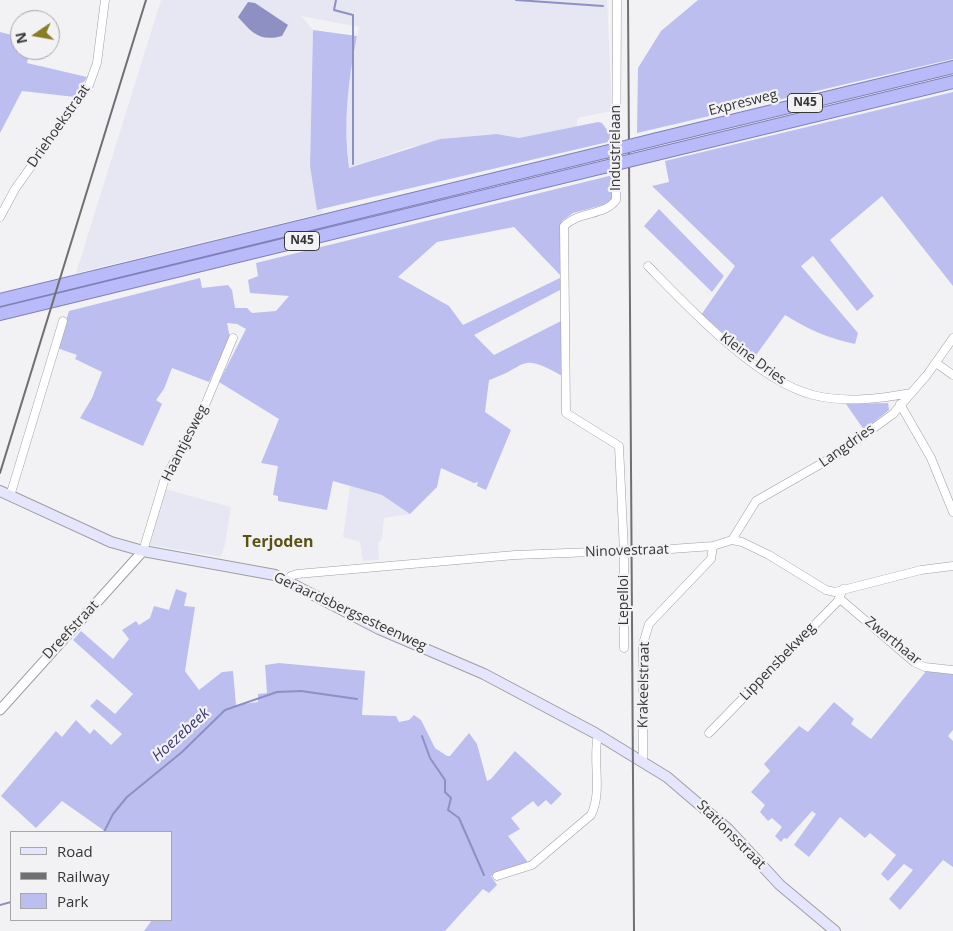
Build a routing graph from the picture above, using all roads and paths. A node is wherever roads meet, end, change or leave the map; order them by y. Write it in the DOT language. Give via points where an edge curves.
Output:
graph roads {
  1 [pos="105,0"];
  2 [pos="617,0"];
  3 [pos="953,67"];
  4 [pos="953,82"];
  5 [pos="0,217"];
  6 [pos="648,266"];
  7 [pos="0,300"];
  8 [pos="0,314"];
  9 [pos="63,321"];
  10 [pos="234,338"];
  11 [pos="953,338"];
  12 [pos="936,363"];
  13 [pos="953,375"];
  14 [pos="911,393"];
  15 [pos="900,404"];
  16 [pos="566,413"];
  17 [pos="5,493"];
  18 [pos="953,512"];
  19 [pos="732,540"];
  20 [pos="713,546"];
  21 [pos="143,551"];
  22 [pos="624,552"];
  23 [pos="953,566"];
  24 [pos="288,580"];
  25 [pos="843,589"];
  26 [pos="839,598"];
  27 [pos="624,648"];
  28 [pos="953,670"];
  29 [pos="0,710"];
  30 [pos="709,733"];
  31 [pos="598,734"];
  32 [pos="620,747"];
  33 [pos="643,761"];
  34 [pos="497,876"];
  35 [pos="835,931"];
  1 -- 5 [label="street, Driehoekstraat" via="97,62 89,85 15,189"];
  2 -- 16 [label="street, Industrielaan" via="616,200 611,207 572,218 564,226"];
  3 -- 7 [label="highway, Expresweg / N45, bridge"];
  4 -- 8 [label="highway, Expresweg / N45, bridge"];
  6 -- 14 [label="street, Kleine Dries" via="738,352 791,387 835,398 879,399"];
  9 -- 17 [label="street, Geraardsbergsesteenweg"];
  10 -- 21 [label="street, Haantjesweg" via="203,410 165,478"];
  11 -- 12 [label="street, Langdries"];
  12 -- 13 [label="street"];
  12 -- 14 [label="street, Langdries"];
  14 -- 15 [label="street, Langdries"];
  15 -- 18 [label="street" via="931,458"];
  15 -- 19 [label="street, Langdries" via="892,414 838,454 756,501"];
  16 -- 22 [label="street, Lepelloi" via="619,446"];
  17 -- 21 [label="main road, Geraardsbergsesteenweg" via="110,542"];
  19 -- 20 [label="street, Ninovestraat"];
  19 -- 25 [label="street" via="769,555 826,590 835,592"];
  20 -- 22 [label="street, Ninovestraat"];
  20 -- 33 [label="street, Krakeelstraat" via="711,559 649,624 645,633"];
  21 -- 24 [label="main road, Geraardsbergsesteenweg" via="256,570"];
  21 -- 29 [label="street, Dreefstraat"];
  22 -- 24 [label="street, Ninovestraat" via="515,554 298,574"];
  22 -- 27 [label="street, Lepelloi"];
  23 -- 25 [label="street" via="921,570"];
  24 -- 31 [label="main road, Geraardsbergsesteenweg" via="379,629 484,674"];
  25 -- 26 [label="street, Lippensbekweg"];
  26 -- 28 [label="street, Zwarthaar" via="914,662 925,667"];
  26 -- 30 [label="street, Lippensbekweg"];
  31 -- 32 [label="main road, Geraardsbergsesteenweg"];
  31 -- 34 [label="street" via="596,803 591,815 532,865"];
  32 -- 33 [label="main road, Stationsstraat"];
  33 -- 35 [label="main road, Stationsstraat" via="698,802 780,885"];
}
